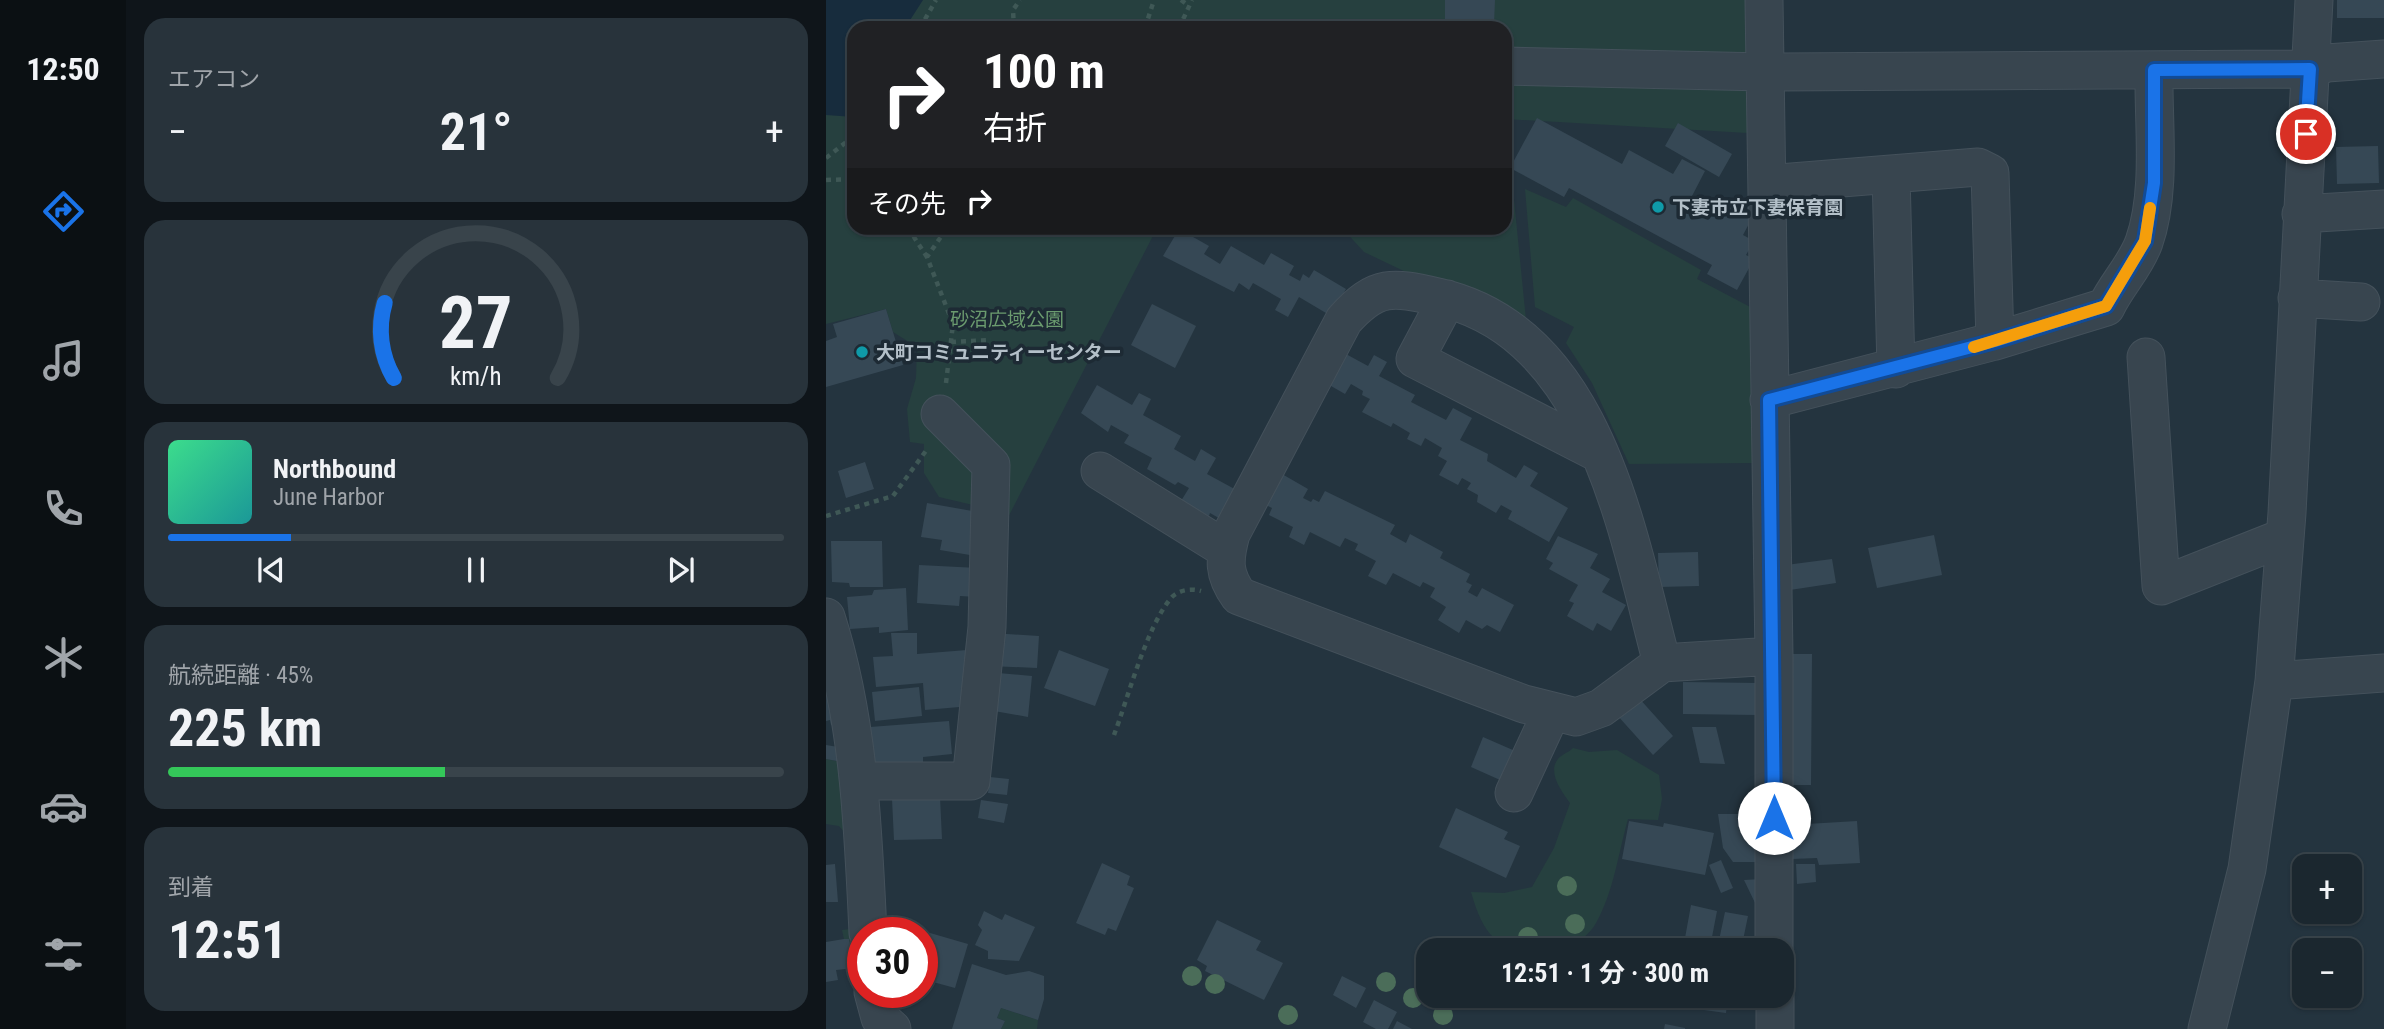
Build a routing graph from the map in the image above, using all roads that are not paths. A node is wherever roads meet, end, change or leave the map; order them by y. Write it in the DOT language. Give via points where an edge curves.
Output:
graph roads {
  1 [pos="1764,0"];
  2 [pos="2314,0"];
  3 [pos="2384,59"];
  4 [pos="1512,66"];
  5 [pos="2310,69"];
  6 [pos="2154,70"];
  7 [pos="1764,72"];
  8 [pos="1891,174"];
  9 [pos="1767,184"];
  10 [pos="2384,209"];
  11 [pos="2301,214"];
  12 [pos="2297,298"];
  13 [pos="1447,299"];
  14 [pos="2361,302"];
  15 [pos="1995,341"];
  16 [pos="2146,358"];
  17 [pos="1896,369"];
  18 [pos="1769,400"];
  19 [pos="940,414"];
  20 [pos="1598,453"];
  21 [pos="1100,471"];
  22 [pos="2285,537"];
  23 [pos="1227,550"];
  24 [pos="826,617"];
  25 [pos="1774,656"];
  26 [pos="1662,663"];
  27 [pos="2384,673"];
  28 [pos="2274,681"];
  29 [pos="1552,711"];
  30 [pos="860,781"];
  31 [pos="1514,793"];
  32 [pos="867,917"];
  33 [pos="1774,938"];
  34 [pos="877,1008"];
  35 [pos="1775,1008"];
  36 [pos="892,1029"];
  37 [pos="1775,1029"];
  38 [pos="2207,1029"];
  1 -- 7 [label="street"];
  2 -- 5 [label="street"];
  3 -- 5 [label="street" via="2327,63"];
  4 -- 7 [label="street"];
  5 -- 6 [label="street"];
  5 -- 11 [label="street"];
  6 -- 7 [label="street"];
  6 -- 15 [label="street" via="2154,183 2145,241 2137,256 2106,306"];
  7 -- 9 [label="street"];
  8 -- 9 [label="street"];
  8 -- 15 [label="street" via="1978,167 1990,173"];
  8 -- 17 [label="street"];
  9 -- 18 [label="street"];
  10 -- 11 [label="street"];
  11 -- 12 [label="street"];
  12 -- 14 [label="street"];
  12 -- 22 [label="street"];
  13 -- 20 [label="street" via="1509,327 1542,356 1583,414"];
  13 -- 20 [label="street" via="1415,359"];
  13 -- 23 [label="street" via="1395,287 1370,294 1344,320 1231,534"];
  15 -- 17 [label="street"];
  16 -- 22 [label="street" via="2161,586"];
  17 -- 18 [label="street"];
  18 -- 25 [label="street"];
  19 -- 30 [label="street" via="991,466 987,627 971,781"];
  20 -- 26 [label="street" via="1624,520"];
  21 -- 23 [label="street"];
  22 -- 28 [label="street"];
  23 -- 29 [label="street" via="1227,580 1239,596"];
  24 -- 30 [label="street" via="841,663"];
  25 -- 26 [label="street"];
  25 -- 33 [label="street"];
  26 -- 29 [label="street" via="1601,708 1576,717"];
  27 -- 28 [label="street"];
  28 -- 38 [label="street" via="2248,869"];
  29 -- 31 [label="street"];
  30 -- 32 [label="street"];
  34 -- 36 [label="street" via="880,1018"];
  35 -- 37 [label="street"];
}
